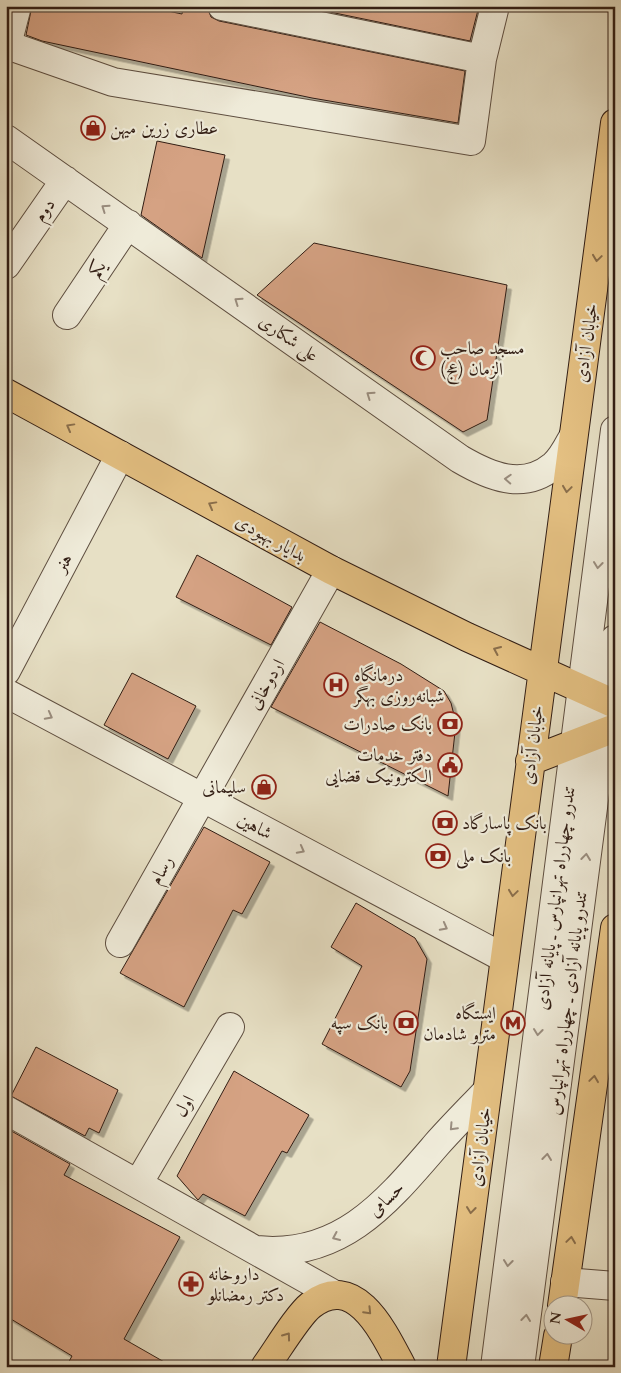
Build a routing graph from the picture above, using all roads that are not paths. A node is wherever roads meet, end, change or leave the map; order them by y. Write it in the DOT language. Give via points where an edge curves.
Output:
graph roads {
  1 [pos="17,6"];
  2 [pos="222,6"];
  3 [pos="495,6"];
  4 [pos="482,59"];
  5 [pos="615,123"];
  6 [pos="7,140"];
  7 [pos="65,180"];
  8 [pos="128,224"];
  9 [pos="6,265"];
  10 [pos="66,314"];
  11 [pos="6,393"];
  12 [pos="615,430"];
  13 [pos="573,437"];
  14 [pos="120,455"];
  15 [pos="331,570"];
  16 [pos="615,639"];
  17 [pos="542,670"];
  18 [pos="6,671"];
  19 [pos="583,689"];
  20 [pos="6,693"];
  21 [pos="611,702"];
  22 [pos="609,731"];
  23 [pos="575,743"];
  24 [pos="530,761"];
  25 [pos="202,798"];
  26 [pos="615,928"];
  27 [pos="120,943"];
  28 [pos="504,958"];
  29 [pos="230,1027"];
  30 [pos="487,1092"];
  31 [pos="6,1110"];
  32 [pos="138,1184"];
  33 [pos="255,1250"];
  34 [pos="615,1286"];
  35 [pos="564,1294"];
  36 [pos="335,1295"];
  37 [pos="556,1346"];
  38 [pos="265,1367"];
  39 [pos="402,1367"];
  40 [pos="451,1367"];
  41 [pos="495,1367"];
  42 [pos="520,1367"];
  43 [pos="553,1367"];
  1 -- 4 [label="street" via="7,45 113,82 471,141"];
  2 -- 4 [label="street"];
  3 -- 4 [label="street"];
  5 -- 13 [label="main road, خیابان آزادی, one-way"];
  6 -- 7 [label="street, علی شکاری"];
  8 -- 7 [label="street, علی شکاری, one-way"];
  7 -- 9 [label="street, دوم"];
  8 -- 10 [label="street, یکم"];
  13 -- 8 [label="street, علی شکاری, one-way" via="554,466 522,480 499,479 481,471 460,460"];
  14 -- 11 [label="main road, بدایار بهبودی, one-way"];
  12 -- 19 [label="street, تندرو چهارراه تهرانپارس ـ پایانه آزادی, one-way"];
  13 -- 17 [label="main road, خیابان آزادی, one-way"];
  15 -- 14 [label="main road, بدایار بهبودی, one-way"];
  14 -- 18 [label="street, هنر"];
  17 -- 15 [label="main road, بدایار بهبودی, one-way"];
  15 -- 25 [label="street, اردوخانی"];
  16 -- 21 [label="street, تندرو پایانه آزادی ـ چهارراه تهرانپارس"];
  17 -- 19 [label="main road, بدایار بهبودی"];
  17 -- 24 [label="main road, خیابان آزادی"];
  19 -- 21 [label="main road, بدایار بهبودی"];
  19 -- 23 [label="street, تندرو چهارراه تهرانپارس ـ پایانه آزادی"];
  20 -- 25 [label="street, شاهین, one-way"];
  21 -- 22 [label="street, تندرو پایانه آزادی ـ چهارراه تهرانپارس"];
  22 -- 23 [label="main road"];
  42 -- 22 [label="street, تندرو پایانه آزادی ـ چهارراه تهرانپارس, one-way"];
  23 -- 24 [label="main road"];
  23 -- 41 [label="street, تندرو چهارراه تهرانپارس ـ پایانه آزادی, one-way"];
  24 -- 28 [label="main road, خیابان آزادی, one-way"];
  25 -- 27 [label="street, رسام"];
  25 -- 28 [label="street, شاهین, one-way"];
  35 -- 26 [label="main road, one-way"];
  28 -- 30 [label="main road, خیابان آزادی"];
  29 -- 32 [label="street, اول"];
  30 -- 33 [label="street, حسامی, one-way" via="388,1200 352,1229 307,1247 274,1252"];
  30 -- 40 [label="main road, خیابان آزادی, one-way"];
  31 -- 32 [label="street, حسامی"];
  32 -- 33 [label="street, حسامی"];
  33 -- 36 [label="street, حسامی"];
  34 -- 35 [label="street"];
  38 -- 36 [label="main road, one-way" via="309,1306"];
  36 -- 39 [label="main road, one-way" via="368,1309"];
  37 -- 43 [label="main road"];
}
